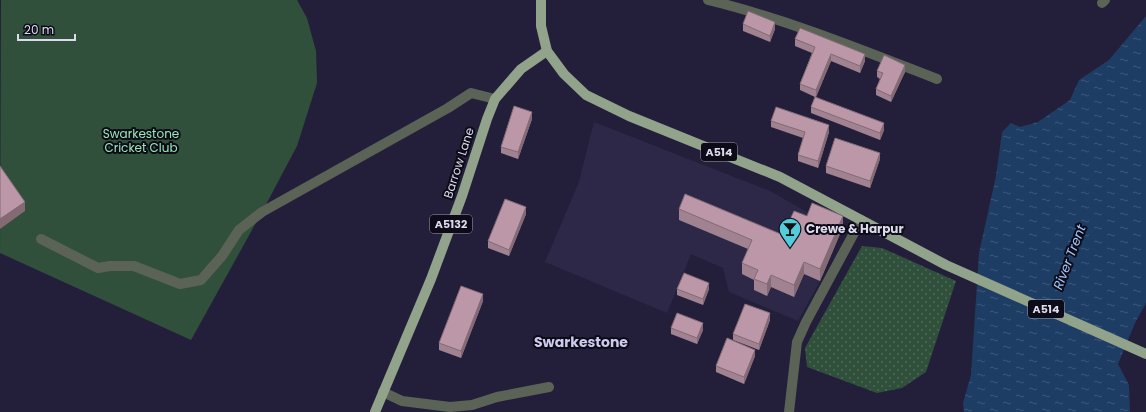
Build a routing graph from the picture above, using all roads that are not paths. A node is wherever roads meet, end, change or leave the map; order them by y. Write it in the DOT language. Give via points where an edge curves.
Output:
graph roads {
  1 [pos="542,0"];
  2 [pos="708,0"];
  3 [pos="547,51"];
  4 [pos="937,80"];
  5 [pos="495,99"];
  6 [pos="861,220"];
  7 [pos="41,239"];
  8 [pos="1146,354"];
  9 [pos="549,387"];
  10 [pos="383,392"];
  11 [pos="375,412"];
  12 [pos="789,412"];
  1 -- 3 [label="main road, A514" via="541,26"];
  2 -- 4 [label="street" via="739,7 833,39"];
  3 -- 5 [label="main road, Barrow Lane / A5132" via="521,69"];
  3 -- 6 [label="main road, A514" via="564,74 586,94 629,116 780,177"];
  5 -- 7 [label="street" via="471,93 262,212 239,230 222,256 201,280 180,284 134,266 98,268"];
  5 -- 10 [label="main road, Barrow Lane / A5132" via="433,272"];
  6 -- 8 [label="main road, A514" via="946,265"];
  6 -- 12 [label="street" via="797,342"];
  9 -- 10 [label="street" via="497,396 472,406 450,407 402,400"];
  10 -- 11 [label="main road, Barrow Lane / A5132"];
}
